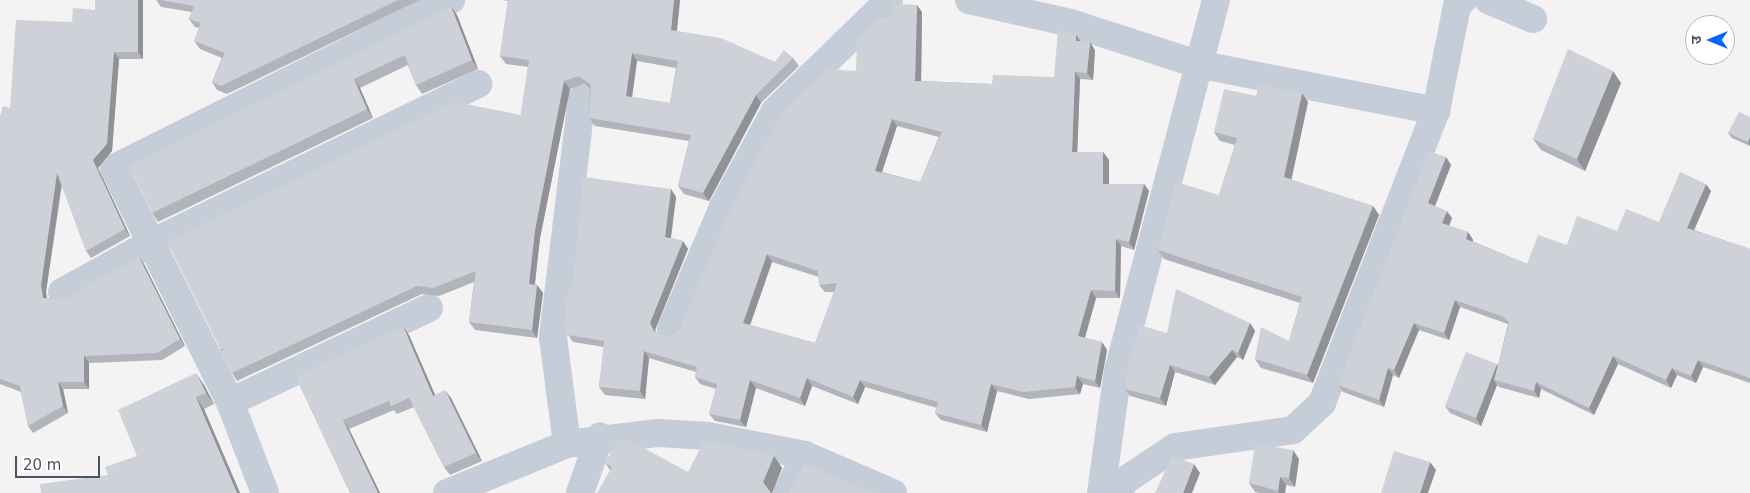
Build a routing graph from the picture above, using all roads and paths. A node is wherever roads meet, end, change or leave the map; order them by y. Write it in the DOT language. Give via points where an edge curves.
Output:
graph roads {
  1 [pos="452,0"];
  2 [pos="889,0"];
  3 [pos="969,0"];
  4 [pos="1216,0"];
  5 [pos="1463,0"];
  6 [pos="1488,0"];
  7 [pos="1533,19"];
  8 [pos="1197,64"];
  9 [pos="478,84"];
  10 [pos="582,99"];
  11 [pos="1436,110"];
  12 [pos="151,243"];
  13 [pos="62,292"];
  14 [pos="429,308"];
  15 [pos="671,328"];
  16 [pos="230,402"];
  17 [pos="600,436"];
  18 [pos="567,444"];
  19 [pos="804,456"];
  20 [pos="265,493"];
  21 [pos="447,493"];
  22 [pos="580,493"];
  23 [pos="786,493"];
  24 [pos="893,493"];
  25 [pos="1101,493"];
  26 [pos="1119,493"];
  1 -- 12 [label="street" via="114,168"];
  2 -- 15 [label="street" via="775,111 723,207"];
  3 -- 8 [label="street" via="1071,23"];
  4 -- 8 [label="street"];
  5 -- 11 [label="street" via="1457,6"];
  6 -- 7 [label="street"];
  8 -- 11 [label="street"];
  8 -- 25 [label="street" via="1118,371"];
  9 -- 12 [label="street"];
  10 -- 18 [label="street" via="553,337"];
  11 -- 26 [label="street" via="1322,403 1293,430 1175,447 1124,481"];
  12 -- 13 [label="street"];
  12 -- 16 [label="street"];
  14 -- 16 [label="street"];
  16 -- 20 [label="street"];
  17 -- 18 [label="street"];
  17 -- 19 [label="street" via="708,436"];
  17 -- 22 [label="street"];
  18 -- 21 [label="street"];
  19 -- 23 [label="street"];
  19 -- 24 [label="street"];
}
